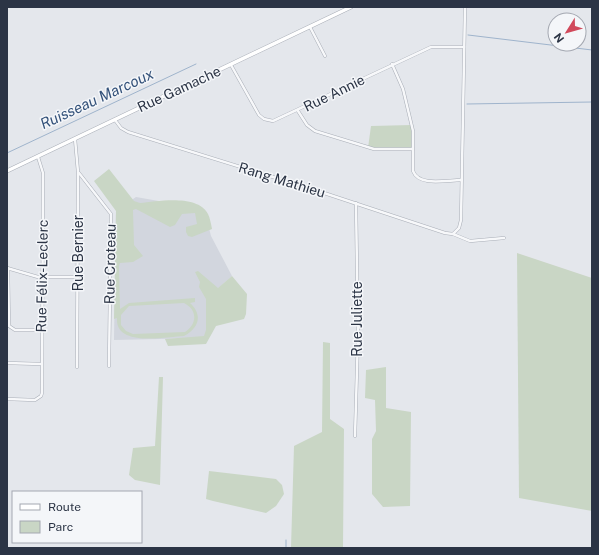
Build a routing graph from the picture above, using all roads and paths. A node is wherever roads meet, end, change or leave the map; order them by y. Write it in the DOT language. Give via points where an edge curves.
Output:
graph roads {
  1 [pos="352,7"];
  2 [pos="465,7"];
  3 [pos="310,27"];
  4 [pos="464,47"];
  5 [pos="324,56"];
  6 [pos="392,64"];
  7 [pos="231,65"];
  8 [pos="298,111"];
  9 [pos="115,120"];
  10 [pos="75,139"];
  11 [pos="413,149"];
  12 [pos="38,157"];
  13 [pos="7,172"];
  14 [pos="78,172"];
  15 [pos="461,180"];
  16 [pos="356,203"];
  17 [pos="452,234"];
  18 [pos="504,238"];
  19 [pos="8,268"];
  20 [pos="43,277"];
  21 [pos="78,277"];
  22 [pos="41,330"];
  23 [pos="7,363"];
  24 [pos="41,364"];
  25 [pos="109,366"];
  26 [pos="77,367"];
  27 [pos="7,399"];
  28 [pos="355,436"];
  1 -- 3 [label="street, Rue Gamache"];
  2 -- 4 [label="street"];
  3 -- 5 [label="street"];
  3 -- 7 [label="street, Rue Gamache"];
  4 -- 6 [label="street, Rue Annie" via="431,46"];
  4 -- 15 [label="street"];
  6 -- 8 [label="street, Rue Annie"];
  6 -- 11 [label="street" via="403,89 412,125"];
  7 -- 8 [label="street, Rue Annie" via="264,120 277,120"];
  7 -- 9 [label="street, Rue Gamache"];
  8 -- 11 [label="street" via="307,125 315,131 374,149"];
  9 -- 10 [label="street, Rue Gamache"];
  9 -- 16 [label="street, Rang Mathieu" via="128,132"];
  10 -- 12 [label="street, Rue Gamache"];
  10 -- 14 [label="street, Rue Bernier"];
  11 -- 15 [label="street" via="413,171 420,180"];
  12 -- 13 [label="street, Rue Gamache"];
  12 -- 20 [label="street, Rue Félix-Leclerc" via="43,173"];
  14 -- 21 [label="street, Rue Bernier"];
  14 -- 25 [label="street, Rue Croteau" via="111,214"];
  15 -- 17 [label="street" via="459,228"];
  16 -- 17 [label="street, Rang Mathieu"];
  16 -- 28 [label="street, Rue Juliette" via="358,336"];
  17 -- 18 [label="street, Rang Mathieu" via="470,241"];
  19 -- 20 [label="street"];
  19 -- 22 [label="street" via="9,326 15,330"];
  20 -- 21 [label="street"];
  20 -- 22 [label="street, Rue Félix-Leclerc"];
  21 -- 26 [label="street, Rue Bernier"];
  22 -- 24 [label="street, Rue Félix-Leclerc"];
  23 -- 24 [label="street"];
  24 -- 27 [label="street, Rue Félix-Leclerc" via="41,396 36,400"];
}
